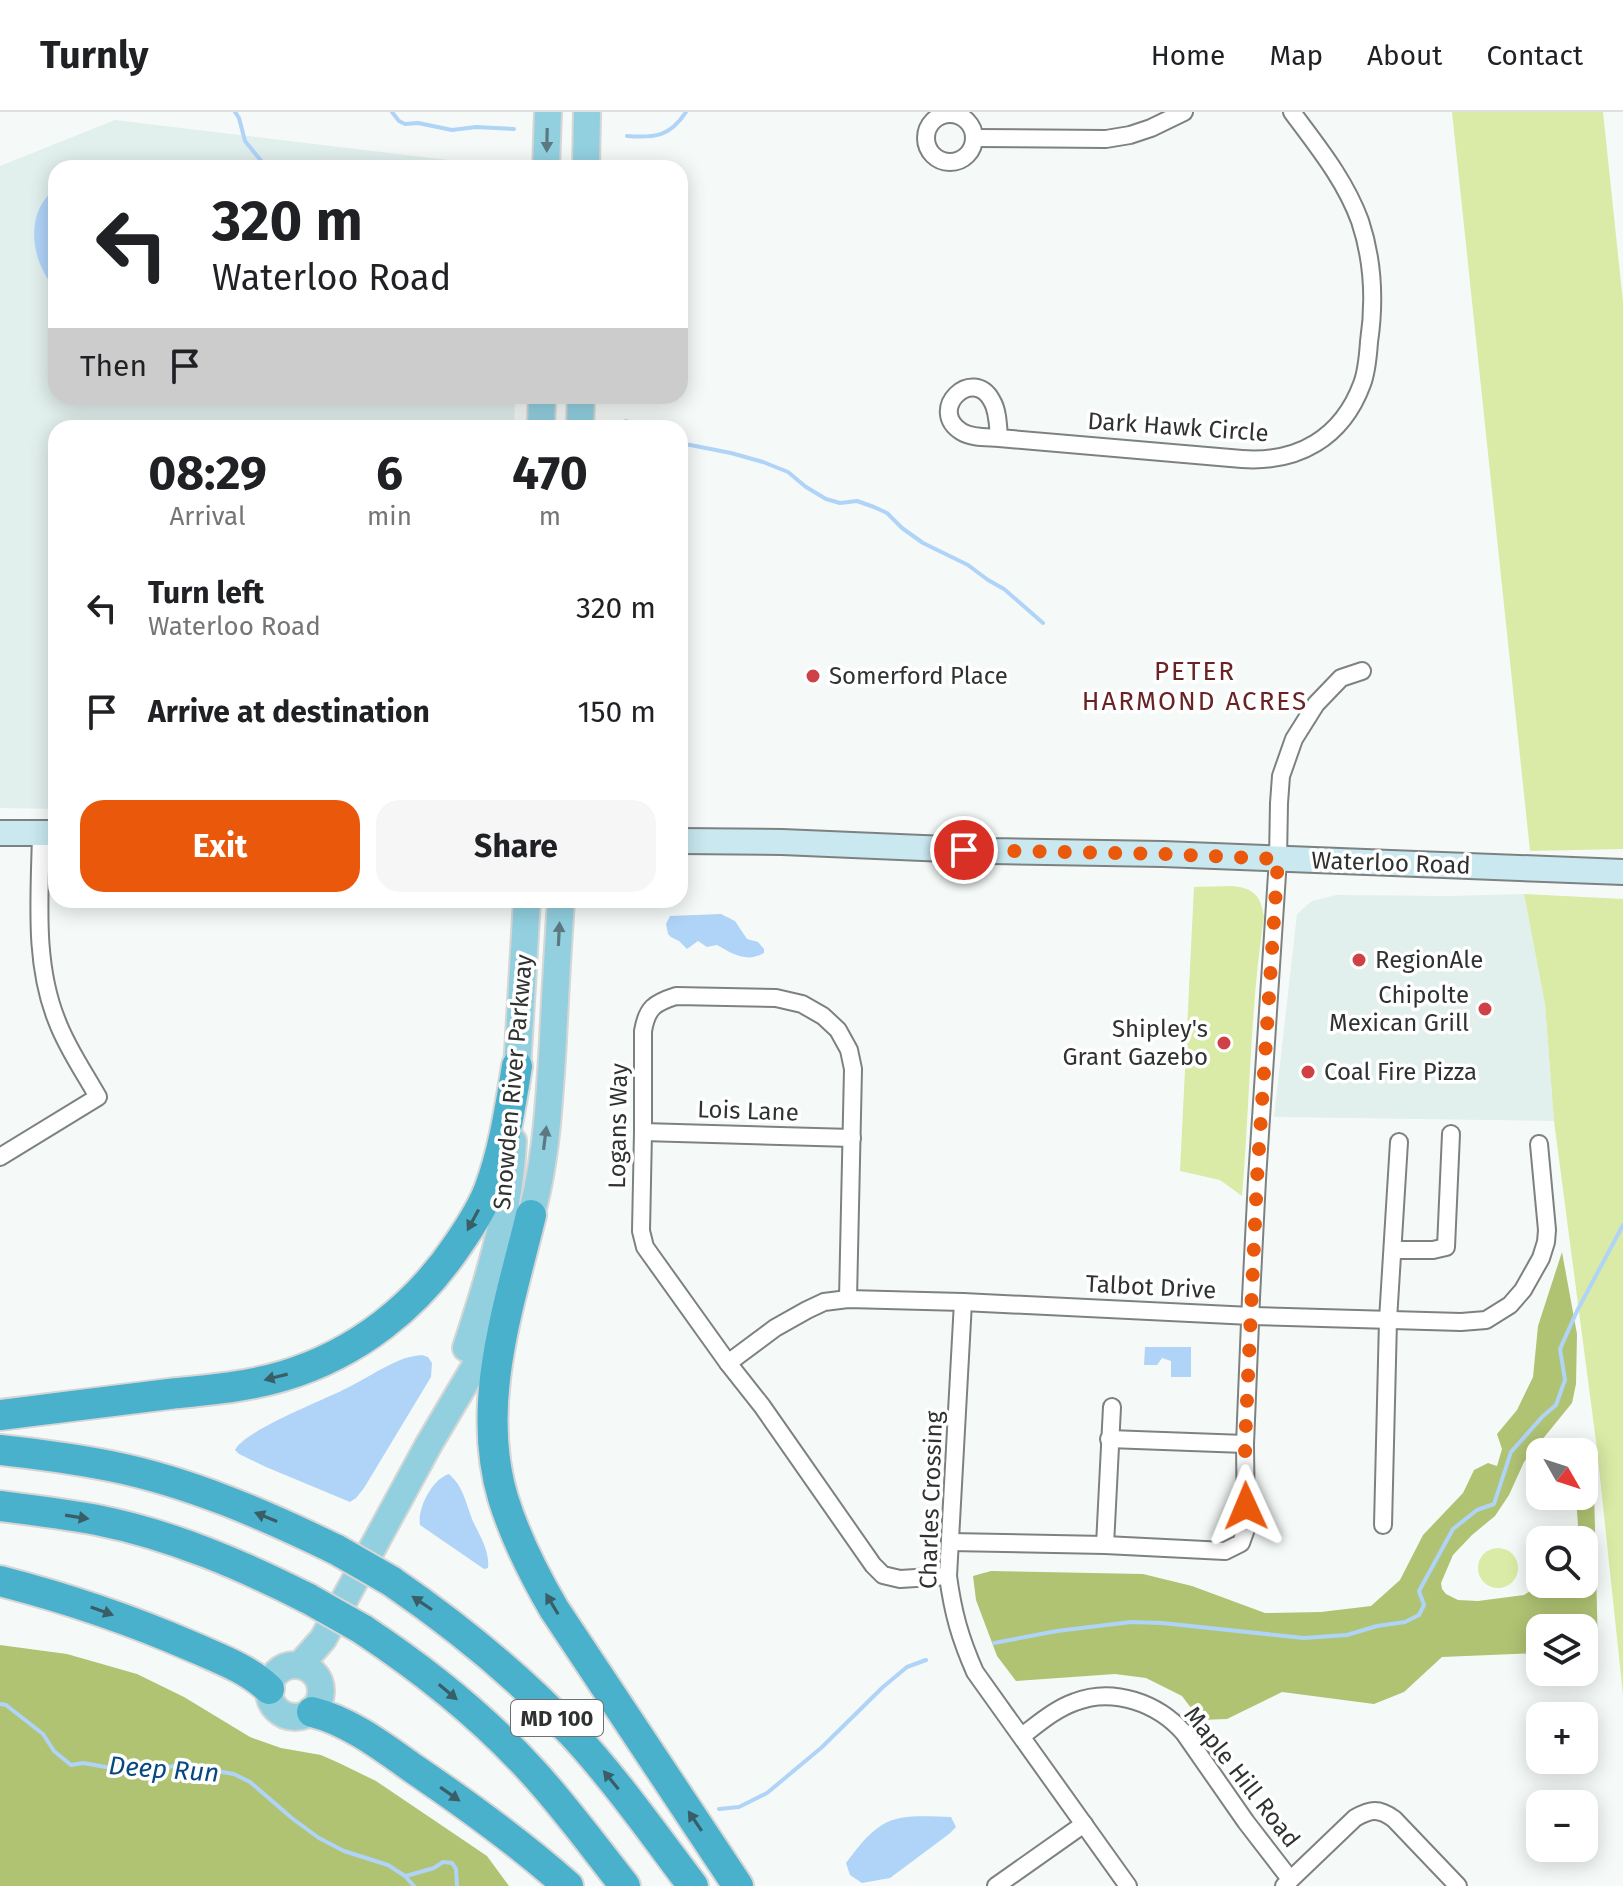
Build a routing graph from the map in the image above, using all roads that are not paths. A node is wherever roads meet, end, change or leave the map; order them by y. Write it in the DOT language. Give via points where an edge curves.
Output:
graph roads {
  1 [pos="548,112"];
  2 [pos="587,112"];
  3 [pos="1184,112"];
  4 [pos="1292,112"];
  5 [pos="974,138"];
  6 [pos="546,160"];
  7 [pos="586,160"];
  8 [pos="999,438"];
  9 [pos="1362,671"];
  10 [pos="0,833"];
  11 [pos="48,833"];
  12 [pos="688,841"];
  13 [pos="48,845"];
  14 [pos="1278,859"];
  15 [pos="1623,872"];
  16 [pos="521,908"];
  17 [pos="527,908"];
  18 [pos="560,908"];
  19 [pos="526,926"];
  20 [pos="517,1066"];
  21 [pos="643,1132"];
  22 [pos="1451,1134"];
  23 [pos="852,1138"];
  24 [pos="1399,1142"];
  25 [pos="1539,1144"];
  26 [pos="0,1157"];
  27 [pos="531,1215"];
  28 [pos="1393,1250"];
  29 [pos="848,1299"];
  30 [pos="963,1302"];
  31 [pos="1251,1316"];
  32 [pos="1388,1320"];
  33 [pos="728,1363"];
  34 [pos="1112,1407"];
  35 [pos="0,1415"];
  36 [pos="1109,1439"];
  37 [pos="429,1444"];
  38 [pos="1245,1444"];
  39 [pos="0,1450"];
  40 [pos="0,1506"];
  41 [pos="1383,1525"];
  42 [pos="950,1542"];
  43 [pos="1105,1545"];
  44 [pos="948,1576"];
  45 [pos="0,1581"];
  46 [pos="309,1671"];
  47 [pos="269,1689"];
  48 [pos="312,1712"];
  49 [pos="1022,1736"];
  50 [pos="1084,1824"];
  51 [pos="1287,1883"];
  52 [pos="568,1886"];
  53 [pos="625,1886"];
  54 [pos="693,1886"];
  55 [pos="738,1886"];
  56 [pos="996,1886"];
  57 [pos="1128,1886"];
  58 [pos="1458,1886"];
  1 -- 6 [label="main road, one-way"];
  2 -- 7 [label="main road"];
  3 -- 5 [label="street" via="1151,128 1106,139"];
  4 -- 8 [label="street, Dark Hawk Circle" via="1347,191 1371,267 1371,329 1363,382 1342,421 1313,446 1260,460"];
  9 -- 14 [label="street" via="1329,689 1294,739 1281,776"];
  10 -- 11 [label="main road"];
  12 -- 14 [label="main road, Waterloo Road"];
  13 -- 26 [label="street" via="42,961 56,1020 98,1097"];
  14 -- 15 [label="main road, Waterloo Road"];
  14 -- 31 [label="street"];
  16 -- 19 [label="main road"];
  17 -- 19 [label="main road, Snowden River Parkway"];
  27 -- 18 [label="main road, Snowden River Parkway, one-way" via="547,1118"];
  19 -- 20 [label="main road, Snowden River Parkway"];
  20 -- 35 [label="highway, one-way" via="502,1152 467,1232 416,1298 352,1347 283,1376 237,1386"];
  20 -- 37 [label="main road, Snowden River Parkway" via="513,1156 501,1227 484,1295"];
  21 -- 23 [label="street, Lois Lane"];
  21 -- 23 [label="street, Logans Way" via="643,1031 652,1007 676,996 776,998 823,1016 849,1050"];
  21 -- 33 [label="street, Logans Way" via="645,1247"];
  22 -- 28 [label="street" via="1446,1247"];
  23 -- 29 [label="street, Logans Way"];
  24 -- 28 [label="street"];
  25 -- 32 [label="street, Talbot Drive" via="1546,1242 1531,1277 1510,1305 1486,1320"];
  27 -- 37 [label="main road, Snowden River Parkway" via="474,1368"];
  55 -- 27 [label="highway, one-way" via="554,1609 532,1571 502,1495 492,1410 507,1313"];
  28 -- 32 [label="street"];
  29 -- 30 [label="street, Talbot Drive"];
  29 -- 33 [label="street, Talbot Drive" via="807,1310"];
  30 -- 31 [label="street, Talbot Drive"];
  30 -- 42 [label="street, Charles Crossing"];
  31 -- 32 [label="street, Talbot Drive"];
  31 -- 38 [label="street"];
  32 -- 41 [label="street"];
  33 -- 44 [label="street, Logans Way" via="883,1575"];
  34 -- 36 [label="street"];
  36 -- 38 [label="street"];
  36 -- 43 [label="street"];
  37 -- 46 [label="main road, Snowden River Parkway"];
  38 -- 43 [label="street" via="1246,1529 1241,1543 1225,1551"];
  54 -- 39 [label="highway, MD 100, one-way, bridge" via="574,1735 477,1643 391,1581 283,1524 174,1483 113,1467"];
  40 -- 53 [label="highway, MD 100, one-way, bridge" via="97,1520 155,1535 257,1573 362,1629 409,1660 486,1725 532,1771"];
  42 -- 43 [label="street"];
  42 -- 44 [label="street, Charles Crossing"];
  44 -- 49 [label="street, Charles Crossing" via="962,1644 975,1672"];
  45 -- 47 [label="highway, one-way" via="164,1635 248,1672"];
  46 -- 47 [label="main road, Snowden River Parkway" via="283,1668"];
  46 -- 48 [label="main road" via="322,1689"];
  47 -- 48 [label="main road" via="279,1712 296,1718"];
  48 -- 52 [label="highway, one-way" via="340,1721 454,1796"];
  49 -- 50 [label="street, Charles Crossing"];
  49 -- 51 [label="street, Maple Hill Road" via="1073,1702 1098,1696 1129,1699 1162,1713 1184,1733"];
  50 -- 56 [label="street"];
  50 -- 57 [label="street, Charles Crossing"];
  51 -- 58 [label="street" via="1355,1818 1376,1809 1394,1819"];
}
